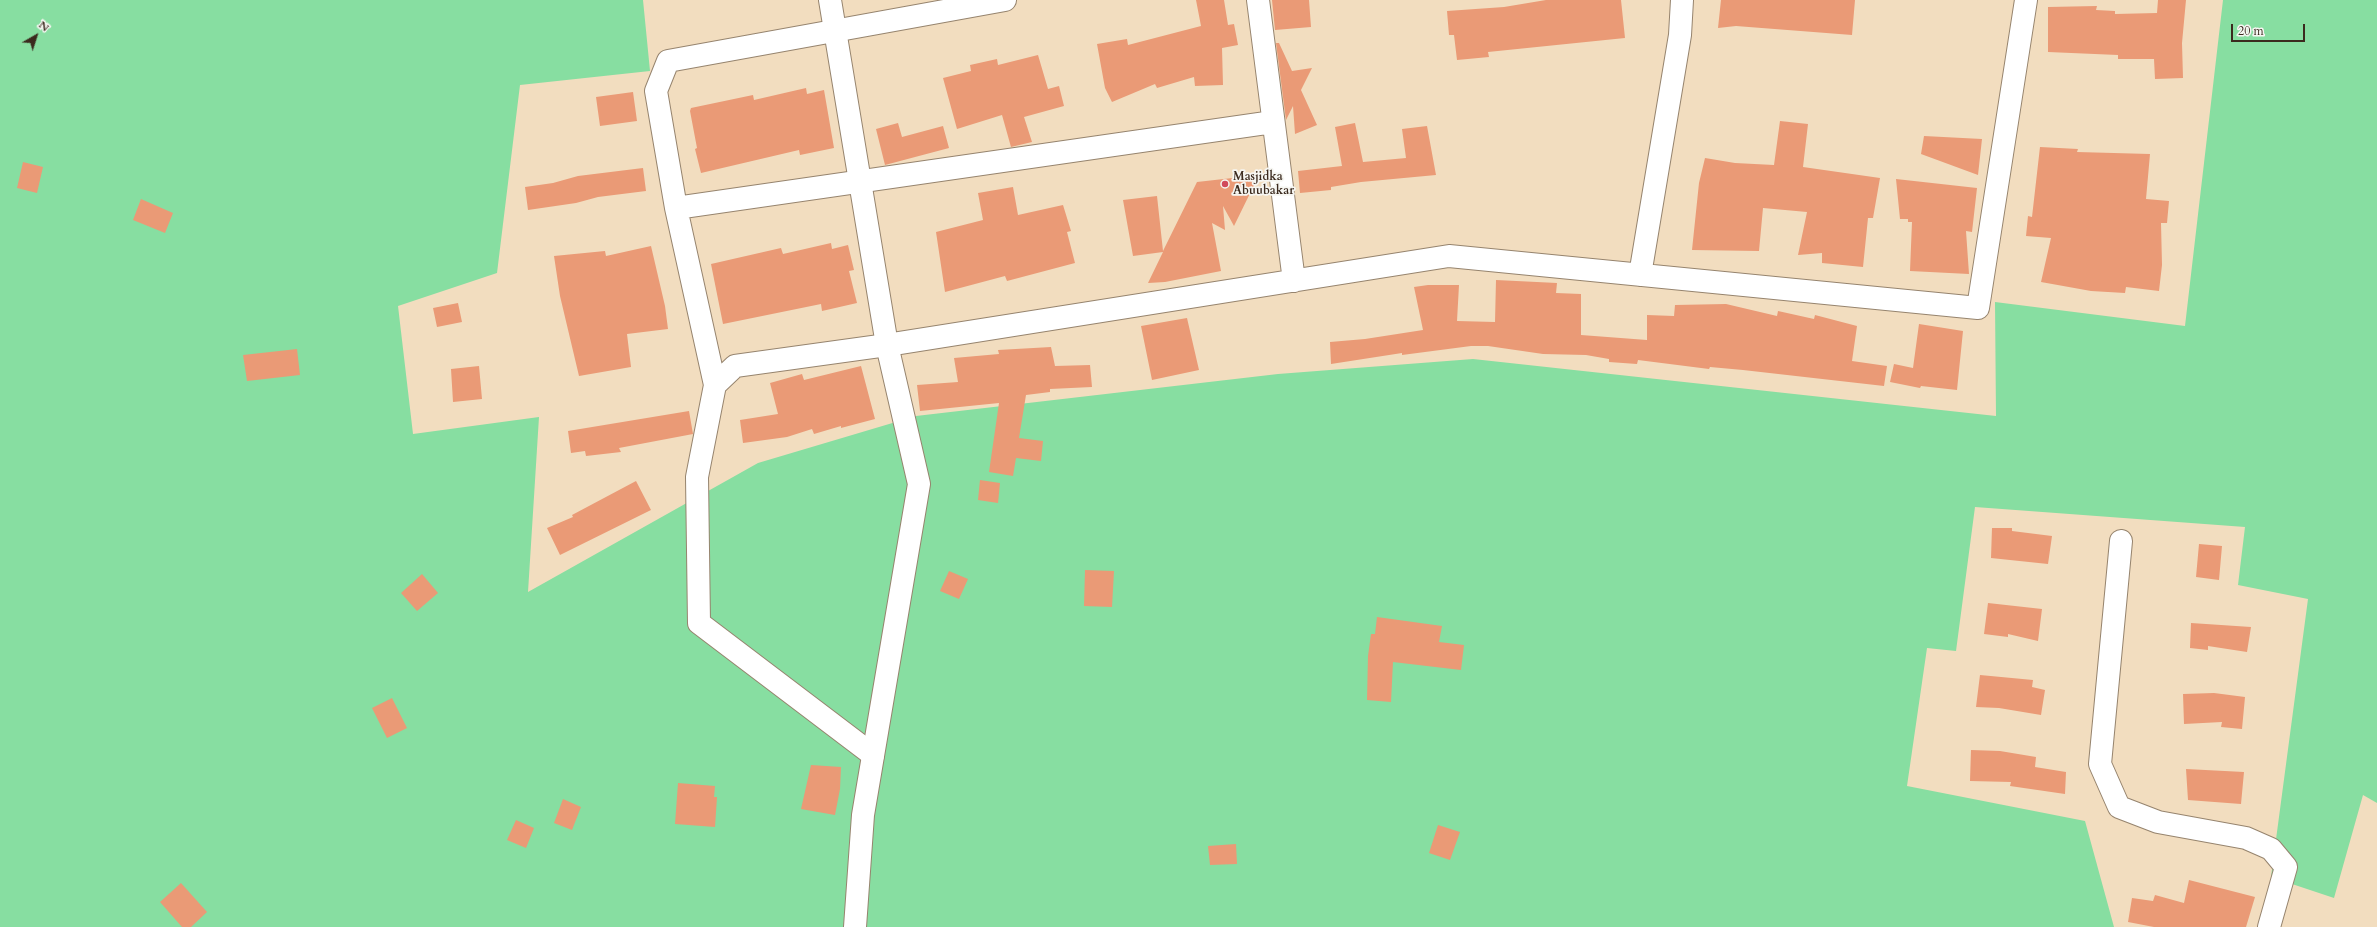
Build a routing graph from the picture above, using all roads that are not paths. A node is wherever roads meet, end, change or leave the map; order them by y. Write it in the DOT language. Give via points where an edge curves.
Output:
graph roads {
  1 [pos="830,0"];
  2 [pos="1006,0"];
  3 [pos="1258,0"];
  4 [pos="1682,0"];
  5 [pos="2026,0"];
  6 [pos="835,31"];
  7 [pos="1274,122"];
  8 [pos="860,182"];
  9 [pos="676,208"];
  10 [pos="1640,275"];
  11 [pos="1294,281"];
  12 [pos="887,345"];
  13 [pos="715,386"];
  14 [pos="2121,541"];
  15 [pos="873,755"];
  16 [pos="855,927"];
  17 [pos="2269,927"];
  1 -- 6 [label="street"];
  2 -- 6 [label="street"];
  3 -- 7 [label="street"];
  4 -- 10 [label="street" via="1680,35"];
  5 -- 10 [label="street" via="1978,308"];
  6 -- 8 [label="street"];
  6 -- 9 [label="street" via="668,61 656,92"];
  7 -- 8 [label="street"];
  7 -- 11 [label="street"];
  8 -- 9 [label="street"];
  8 -- 12 [label="street"];
  9 -- 13 [label="street"];
  10 -- 11 [label="street" via="1449,256"];
  11 -- 12 [label="street"];
  12 -- 13 [label="street" via="735,366"];
  12 -- 15 [label="street" via="920,484"];
  13 -- 15 [label="street" via="697,477 699,623"];
  14 -- 17 [label="street" via="2100,764 2119,807 2158,822 2246,838 2271,849 2286,867"];
  15 -- 16 [label="street" via="863,815"];
}
